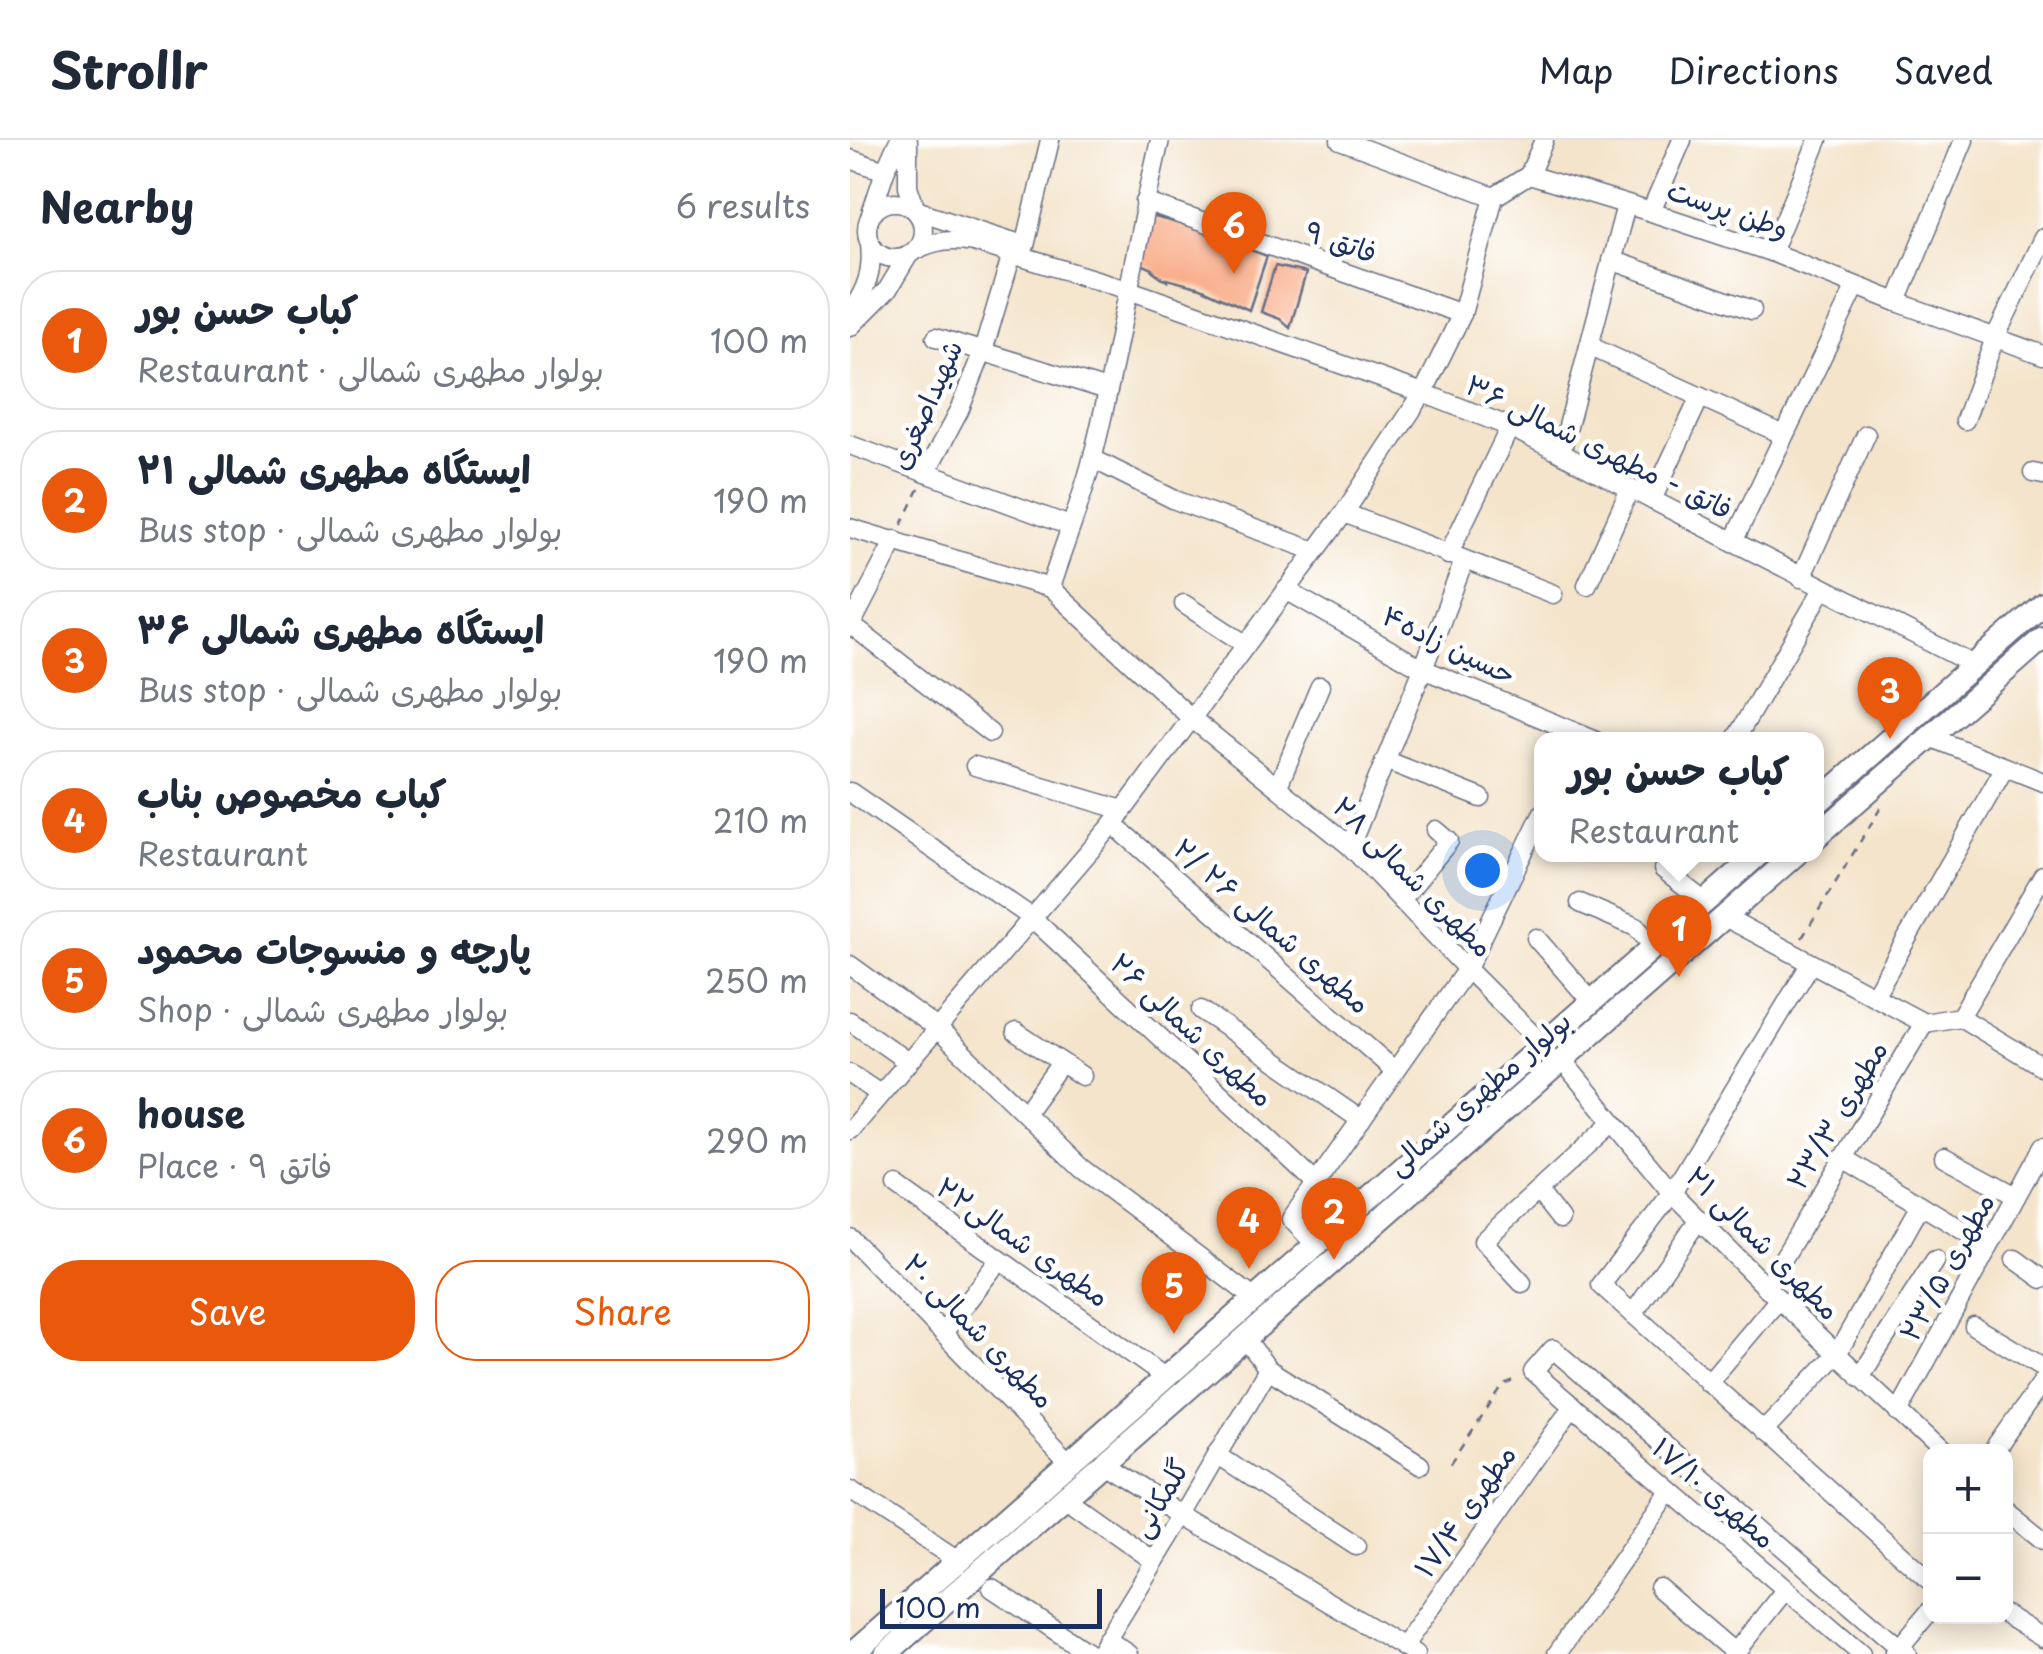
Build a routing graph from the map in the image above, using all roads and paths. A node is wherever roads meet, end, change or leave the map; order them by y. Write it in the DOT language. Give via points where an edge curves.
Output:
graph roads {
  1 [pos="899,140"];
  2 [pos="908,140"];
  3 [pos="1050,140"];
  4 [pos="1160,140"];
  5 [pos="1340,140"];
  6 [pos="1400,140"];
  7 [pos="1544,140"];
  8 [pos="1682,140"];
  9 [pos="1818,140"];
  10 [pos="1964,140"];
  11 [pos="850,159"];
  12 [pos="1395,161"];
  13 [pos="885,170"];
  14 [pos="1529,176"];
  15 [pos="1494,198"];
  16 [pos="1145,202"];
  17 [pos="1626,206"];
  18 [pos="916,210"];
  19 [pos="1651,212"];
  20 [pos="871,215"];
  21 [pos="2043,238"];
  22 [pos="870,243"];
  23 [pos="1018,250"];
  24 [pos="912,252"];
  25 [pos="1771,252"];
  26 [pos="1612,260"];
  27 [pos="1856,286"];
  28 [pos="1130,290"];
  29 [pos="1897,302"];
  30 [pos="1752,310"];
  31 [pos="850,312"];
  32 [pos="1462,314"];
  33 [pos="850,327"];
  34 [pos="936,337"];
  35 [pos="1995,338"];
  36 [pos="1589,346"];
  37 [pos="982,351"];
  38 [pos="2043,355"];
  39 [pos="1108,390"];
  40 [pos="1423,393"];
  41 [pos="1700,397"];
  42 [pos="1965,420"];
  43 [pos="1510,427"];
  44 [pos="1784,435"];
  45 [pos="1866,436"];
  46 [pos="850,445"];
  47 [pos="1561,454"];
  48 [pos="1092,460"];
  49 [pos="926,473"];
  50 [pos="1630,489"];
  51 [pos="1652,500"];
  52 [pos="1344,513"];
  53 [pos="1070,526"];
  54 [pos="850,528"];
  55 [pos="895,540"];
  56 [pos="1732,542"];
  57 [pos="1314,551"];
  58 [pos="1456,558"];
  59 [pos="1801,578"];
  60 [pos="1587,585"];
  61 [pos="1050,588"];
  62 [pos="1823,589"];
  63 [pos="1286,590"];
  64 [pos="1553,594"];
  65 [pos="1184,604"];
  66 [pos="2043,604"];
  67 [pos="850,625"];
  68 [pos="2040,643"];
  69 [pos="1245,644"];
  70 [pos="1974,665"];
  71 [pos="1423,669"];
  72 [pos="1320,686"];
  73 [pos="1190,717"];
  74 [pos="1570,732"];
  75 [pos="1741,732"];
  76 [pos="990,733"];
  77 [pos="1930,737"];
  78 [pos="1385,760"];
  79 [pos="975,766"];
  80 [pos="2004,766"];
  81 [pos="2043,782"];
  82 [pos="1278,786"];
  83 [pos="1837,786"];
  84 [pos="850,792"];
  85 [pos="1889,795"];
  86 [pos="1824,797"];
  87 [pos="1481,798"];
  88 [pos="1854,804"];
  89 [pos="1118,817"];
  90 [pos="1824,829"];
  91 [pos="1436,830"];
  92 [pos="1534,830"];
  93 [pos="1350,846"];
  94 [pos="1667,862"];
  95 [pos="1750,862"];
  96 [pos="1787,862"];
  97 [pos="2043,875"];
  98 [pos="1402,900"];
  99 [pos="1580,902"];
  100 [pos="1705,902"];
  101 [pos="1030,917"];
  102 [pos="1725,917"];
  103 [pos="1536,938"];
  104 [pos="1654,947"];
  105 [pos="1793,953"];
  106 [pos="1810,963"];
  107 [pos="850,965"];
  108 [pos="1466,969"];
  109 [pos="1874,996"];
  110 [pos="1592,1002"];
  111 [pos="1201,1010"];
  112 [pos="1960,1017"];
  113 [pos="850,1021"];
  114 [pos="1924,1023"];
  115 [pos="937,1028"];
  116 [pos="1016,1032"];
  117 [pos="1544,1044"];
  118 [pos="1562,1060"];
  119 [pos="908,1062"];
  120 [pos="1060,1063"];
  121 [pos="2043,1066"];
  122 [pos="1395,1070"];
  123 [pos="850,1074"];
  124 [pos="1082,1076"];
  125 [pos="880,1094"];
  126 [pos="1025,1113"];
  127 [pos="1361,1120"];
  128 [pos="1614,1122"];
  129 [pos="850,1130"];
  130 [pos="2043,1147"];
  131 [pos="1944,1156"];
  132 [pos="1843,1158"];
  133 [pos="1316,1183"];
  134 [pos="897,1186"];
  135 [pos="1538,1191"];
  136 [pos="1672,1193"];
  137 [pos="2016,1196"];
  138 [pos="1921,1205"];
  139 [pos="1560,1219"];
  140 [pos="1698,1220"];
  141 [pos="851,1240"];
  142 [pos="1316,1246"];
  143 [pos="1989,1246"];
  144 [pos="2015,1259"];
  145 [pos="999,1260"];
  146 [pos="1935,1260"];
  147 [pos="2043,1278"];
  148 [pos="1522,1283"];
  149 [pos="1772,1293"];
  150 [pos="1255,1299"];
  151 [pos="1633,1314"];
  152 [pos="1974,1326"];
  153 [pos="943,1333"];
  154 [pos="1245,1338"];
  155 [pos="1837,1354"];
  156 [pos="2043,1367"];
  157 [pos="1268,1369"];
  158 [pos="1533,1372"];
  159 [pos="1860,1377"];
  160 [pos="1166,1378"];
  161 [pos="2043,1381"];
  162 [pos="1708,1383"];
  163 [pos="1572,1406"];
  164 [pos="1898,1413"];
  165 [pos="1763,1432"];
  166 [pos="1931,1444"];
  167 [pos="1999,1444"];
  168 [pos="1217,1455"];
  169 [pos="1069,1463"];
  170 [pos="1451,1463"];
  171 [pos="1102,1464"];
  172 [pos="1420,1464"];
  173 [pos="850,1490"];
  174 [pos="1670,1490"];
  175 [pos="1064,1497"];
  176 [pos="2013,1515"];
  177 [pos="1183,1516"];
  178 [pos="2042,1538"];
  179 [pos="1356,1546"];
  180 [pos="958,1561"];
  181 [pos="1154,1561"];
  182 [pos="1923,1574"];
  183 [pos="992,1588"];
  184 [pos="1659,1588"];
  185 [pos="1785,1590"];
  186 [pos="924,1605"];
  187 [pos="2013,1619"];
  188 [pos="1923,1620"];
  189 [pos="2043,1638"];
  190 [pos="1102,1647"];
  191 [pos="1409,1650"];
  192 [pos="1900,1652"];
  193 [pos="888,1653"];
  194 [pos="1734,1653"];
  195 [pos="852,1654"];
  196 [pos="1090,1654"];
  197 [pos="1130,1654"];
  198 [pos="1557,1654"];
  199 [pos="1861,1654"];
  1 -- 13 [label="street"];
  2 -- 18 [label="street" via="908,186"];
  3 -- 23 [label="street, شهیداصغری"];
  4 -- 16 [label="street"];
  5 -- 12 [label="street"];
  6 -- 12 [label="street"];
  7 -- 14 [label="street"];
  8 -- 19 [label="street"];
  9 -- 25 [label="street"];
  10 -- 29 [label="street"];
  11 -- 13 [label="street"];
  12 -- 15 [label="street"];
  13 -- 20 [label="street"];
  14 -- 15 [label="street"];
  14 -- 17 [label="street, وطن پرست"];
  15 -- 32 [label="street"];
  16 -- 28 [label="street"];
  16 -- 32 [label="street, فاتق ۹"];
  17 -- 19 [label="street, وطن پرست"];
  17 -- 26 [label="street"];
  18 -- 20 [label="street" via="888,202"];
  18 -- 23 [label="street"];
  18 -- 24 [label="street" via="924,230"];
  19 -- 25 [label="street, وطن پرست"];
  20 -- 22 [label="street"];
  21 -- 35 [label="street"];
  22 -- 24 [label="street" via="887,257"];
  22 -- 31 [label="street" via="867,286"];
  23 -- 24 [label="street" via="955,238"];
  23 -- 28 [label="street, فاتق - مطهری شمالی ۳۶"];
  23 -- 37 [label="street, شهیداصغری"];
  24 -- 33 [label="street" via="888,289"];
  25 -- 27 [label="street, وطن پرست"];
  26 -- 30 [label="street"];
  26 -- 36 [label="street"];
  27 -- 29 [label="street, وطن پرست"];
  27 -- 44 [label="street"];
  28 -- 39 [label="street"];
  28 -- 40 [label="street, فاتق - مطهری شمالی ۳۶"];
  29 -- 35 [label="street, وطن پرست"];
  32 -- 40 [label="street"];
  34 -- 37 [label="street"];
  35 -- 38 [label="street, وطن پرست"];
  35 -- 42 [label="street"];
  36 -- 41 [label="street"];
  36 -- 47 [label="street"];
  37 -- 39 [label="street"];
  37 -- 49 [label="street, شهیداصغری"];
  39 -- 48 [label="street"];
  40 -- 43 [label="street, فاتق - مطهری شمالی ۳۶"];
  40 -- 52 [label="street"];
  41 -- 44 [label="street"];
  41 -- 51 [label="street"];
  43 -- 47 [label="street, فاتق - مطهری شمالی ۳۶"];
  43 -- 58 [label="street"];
  44 -- 56 [label="street"];
  45 -- 59 [label="street"];
  46 -- 49 [label="street"];
  47 -- 50 [label="street, فاتق - مطهری شمالی ۳۶"];
  48 -- 53 [label="street"];
  48 -- 57 [label="street" via="1175,500"];
  49 -- 53 [label="street"];
  49 -- 55 [label="path, شهیداصغری"];
  50 -- 51 [label="street, فاتق - مطهری شمالی ۳۶"];
  50 -- 60 [label="street"];
  51 -- 56 [label="street, فاتق - مطهری شمالی ۳۶"];
  52 -- 57 [label="street"];
  52 -- 58 [label="street"];
  53 -- 61 [label="street"];
  54 -- 55 [label="street"];
  55 -- 61 [label="street"];
  55 -- 67 [label="street"];
  56 -- 59 [label="street, فاتق - مطهری شمالی ۳۶"];
  57 -- 63 [label="street"];
  58 -- 64 [label="street"];
  58 -- 71 [label="street"];
  59 -- 62 [label="street, فاتق - مطهری شمالی ۳۶"];
  61 -- 73 [label="street, مطهری شمالی ۲۸"];
  62 -- 70 [label="street, فاتق - مطهری شمالی ۳۶"];
  62 -- 75 [label="street"];
  63 -- 69 [label="street"];
  63 -- 71 [label="street, حسین زاده۴"];
  65 -- 69 [label="street"];
  66 -- 70 [label="main road"];
  67 -- 76 [label="street"];
  68 -- 77 [label="main road"];
  69 -- 73 [label="street"];
  70 -- 83 [label="main road"];
  71 -- 74 [label="street, حسین زاده۴"];
  71 -- 78 [label="street"];
  72 -- 82 [label="street"];
  73 -- 82 [label="street, مطهری شمالی ۲۸"];
  73 -- 89 [label="street"];
  77 -- 80 [label="street"];
  77 -- 88 [label="main road"];
  78 -- 87 [label="street"];
  78 -- 93 [label="street"];
  79 -- 89 [label="street"];
  80 -- 81 [label="street"];
  80 -- 109 [label="street"];
  82 -- 93 [label="street, مطهری شمالی ۲۸"];
  83 -- 86 [label="main road"];
  83 -- 88 [label="main road"];
  84 -- 101 [label="street, مطهری شمالی ۲۶"];
  85 -- 105 [label="path"];
  88 -- 90 [label="main road"];
  89 -- 101 [label="street"];
  89 -- 122 [label="street, مطهری شمالی ۲۶ /۲"];
  91 -- 98 [label="street" via="1448,840"];
  92 -- 108 [label="street"];
  93 -- 98 [label="street, مطهری شمالی ۲۸"];
  94 -- 100 [label="street"];
  95 -- 100 [label="main road, بولوار مطهری شمالی"];
  96 -- 102 [label="main road, بولوار مطهری شمالی"];
  97 -- 112 [label="street"];
  98 -- 108 [label="street, مطهری شمالی ۲۸"];
  99 -- 104 [label="street" via="1636,927"];
  100 -- 104 [label="main road, بولوار مطهری شمالی"];
  101 -- 115 [label="street"];
  101 -- 133 [label="street, مطهری شمالی ۲۶"];
  102 -- 105 [label="street"];
  102 -- 118 [label="main road, بولوار مطهری شمالی"];
  103 -- 110 [label="street"];
  104 -- 110 [label="main road, بولوار مطهری شمالی"];
  105 -- 106 [label="street"];
  106 -- 109 [label="street"];
  106 -- 136 [label="street"];
  107 -- 115 [label="street"];
  108 -- 117 [label="street, مطهری شمالی ۲۸"];
  108 -- 122 [label="street"];
  109 -- 114 [label="street"];
  110 -- 117 [label="main road, بولوار مطهری شمالی"];
  111 -- 127 [label="street"];
  112 -- 114 [label="street"];
  112 -- 121 [label="street"];
  113 -- 119 [label="street"];
  114 -- 132 [label="street, مطهری ۲۳/۳"];
  115 -- 119 [label="street"];
  115 -- 126 [label="street"];
  116 -- 120 [label="street"];
  117 -- 142 [label="main road, بولوار مطهری شمالی"];
  118 -- 128 [label="street, مطهری شمالی ۲۱"];
  118 -- 154 [label="main road, بولوار مطهری شمالی"];
  119 -- 125 [label="street"];
  120 -- 124 [label="street"];
  120 -- 126 [label="street"];
  122 -- 127 [label="street"];
  123 -- 125 [label="street"];
  125 -- 129 [label="street"];
  126 -- 150 [label="street" via="1080,1168"];
  127 -- 133 [label="street"];
  128 -- 135 [label="street"];
  128 -- 136 [label="street, مطهری شمالی ۲۱"];
  130 -- 137 [label="street, مطهری ۲۳/۵"];
  131 -- 137 [label="street"];
  132 -- 138 [label="street"];
  132 -- 149 [label="street, مطهری ۲۳/۳"];
  133 -- 142 [label="street" via="1291,1219"];
  134 -- 145 [label="street, مطهری شمالی۲۲"];
  135 -- 139 [label="street"];
  135 -- 148 [label="street" via="1482,1241"];
  136 -- 140 [label="street, مطهری شمالی ۲۱"];
  136 -- 151 [label="street" via="1601,1285"];
  137 -- 143 [label="street, مطهری ۲۳/۵"];
  138 -- 143 [label="street"];
  138 -- 155 [label="street"];
  140 -- 149 [label="street, مطهری شمالی ۲۱"];
  140 -- 151 [label="street"];
  141 -- 153 [label="street, مطهری شمالی ۲۰"];
  142 -- 150 [label="main road, بولوار مطهری شمالی"];
  143 -- 164 [label="street, مطهری ۲۳/۵"];
  144 -- 147 [label="street"];
  145 -- 153 [label="street"];
  145 -- 160 [label="street, مطهری شمالی۲۲"];
  146 -- 159 [label="street"];
  149 -- 155 [label="street, مطهری شمالی ۲۱"];
  149 -- 162 [label="street, مطهری ۲۳/۳"];
  150 -- 160 [label="main road, بولوار مطهری شمالی"];
  151 -- 162 [label="street"];
  152 -- 156 [label="street"];
  153 -- 169 [label="street, مطهری شمالی ۲۰"];
  154 -- 157 [label="street"];
  154 -- 171 [label="main road, بولوار مطهری شمالی"];
  155 -- 159 [label="street, مطهری شمالی ۲۱"];
  155 -- 165 [label="street"];
  157 -- 168 [label="street, گلمکانی"];
  157 -- 172 [label="street"];
  158 -- 163 [label="street, مطهری ۱۷/۱۰"];
  158 -- 170 [label="path" via="1503,1386"];
  158 -- 192 [label="street" via="1553,1349"];
  159 -- 164 [label="street, مطهری شمالی ۲۱"];
  160 -- 169 [label="main road, بولوار مطهری شمالی"];
  161 -- 167 [label="street"];
  162 -- 165 [label="street"];
  163 -- 174 [label="street, مطهری ۱۷/۱۰"];
  163 -- 191 [label="street, مطهری ۱۷/۴"];
  164 -- 166 [label="street, مطهری شمالی ۲۱"];
  165 -- 182 [label="street"];
  168 -- 177 [label="street, گلمکانی"];
  168 -- 179 [label="street"];
  169 -- 180 [label="main road, بولوار مطهری شمالی"];
  171 -- 175 [label="main road, بولوار مطهری شمالی"];
  171 -- 177 [label="street"];
  173 -- 180 [label="street"];
  174 -- 185 [label="street, مطهری ۱۷/۱۰"];
  174 -- 198 [label="street"];
  175 -- 181 [label="street"];
  175 -- 186 [label="main road, بولوار مطهری شمالی"];
  176 -- 178 [label="street"];
  177 -- 181 [label="street, گلمکانی"];
  177 -- 191 [label="street"];
  180 -- 186 [label="main road, بولوار مطهری شمالی"];
  181 -- 190 [label="street, گلمکانی"];
  183 -- 196 [label="street"];
  184 -- 194 [label="street"];
  185 -- 194 [label="street"];
  185 -- 199 [label="street, مطهری ۱۷/۱۰"];
  186 -- 193 [label="main road, بولوار مطهری شمالی"];
  186 -- 195 [label="main road, بولوار مطهری شمالی"];
  187 -- 189 [label="street"];
  188 -- 192 [label="street"];
  190 -- 197 [label="street"];
}
